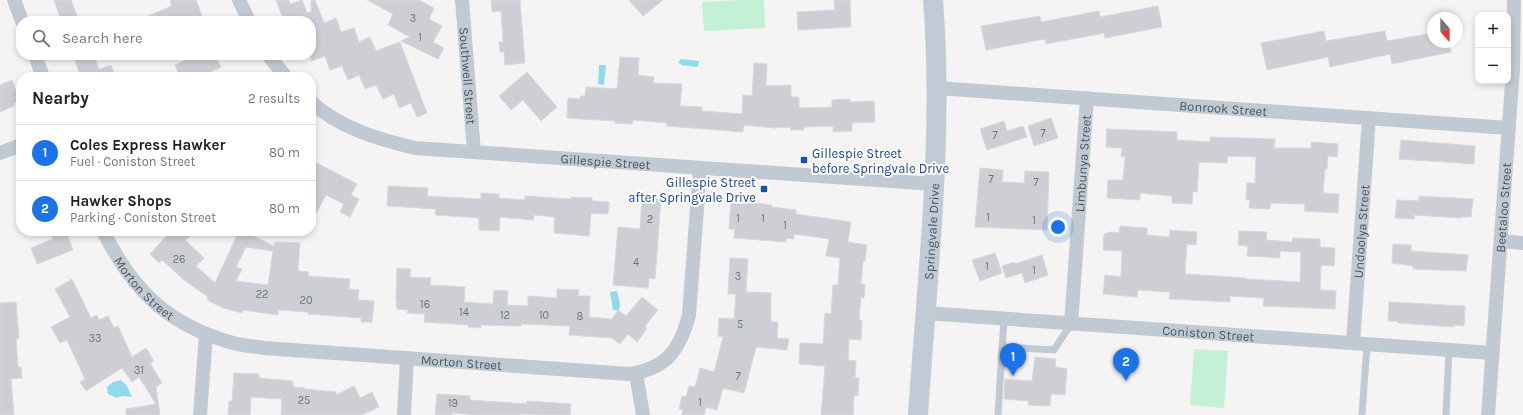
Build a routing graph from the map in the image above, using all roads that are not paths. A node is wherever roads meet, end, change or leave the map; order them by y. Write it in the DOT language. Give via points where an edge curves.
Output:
graph roads {
  1 [pos="14,0"];
  2 [pos="239,0"];
  3 [pos="462,0"];
  4 [pos="933,0"];
  5 [pos="1514,0"];
  6 [pos="20,16"];
  7 [pos="247,16"];
  8 [pos="37,60"];
  9 [pos="272,60"];
  10 [pos="42,72"];
  11 [pos="282,72"];
  12 [pos="937,88"];
  13 [pos="1087,98"];
  14 [pos="316,106"];
  15 [pos="1369,118"];
  16 [pos="1508,128"];
  17 [pos="16,147"];
  18 [pos="474,152"];
  19 [pos="0,153"];
  20 [pos="700,168"];
  21 [pos="934,184"];
  22 [pos="106,236"];
  23 [pos="1500,241"];
  24 [pos="1523,243"];
  25 [pos="925,313"];
  26 [pos="1004,319"];
  27 [pos="1071,324"];
  28 [pos="206,334"];
  29 [pos="1353,343"];
  30 [pos="1367,345"];
  31 [pos="1002,347"];
  32 [pos="1449,350"];
  33 [pos="1492,353"];
  34 [pos="407,358"];
  35 [pos="636,373"];
  36 [pos="200,415"];
  37 [pos="404,415"];
  38 [pos="643,415"];
  39 [pos="918,415"];
  40 [pos="998,415"];
  41 [pos="1362,415"];
  42 [pos="1446,415"];
  43 [pos="1488,415"];
  1 -- 6 [label="street"];
  2 -- 7 [label="street"];
  3 -- 18 [label="street, Southwell Street"];
  4 -- 12 [label="main road, Springvale Drive"];
  5 -- 16 [label="street, Beetaloo Street" via="1513,69"];
  8 -- 10 [label="street"];
  9 -- 11 [label="street"];
  12 -- 13 [label="street, Bonrook Street"];
  12 -- 21 [label="main road, Springvale Drive"];
  13 -- 15 [label="street, Bonrook Street"];
  13 -- 27 [label="street, Limbunya Street"];
  14 -- 18 [label="street, Gillespie Street" via="346,126 377,139 414,148"];
  15 -- 16 [label="street, Bonrook Street"];
  15 -- 29 [label="street, Undoolya Street"];
  16 -- 23 [label="street, Beetaloo Street"];
  17 -- 19 [label="street"];
  18 -- 20 [label="street, Gillespie Street"];
  20 -- 21 [label="street, Gillespie Street"];
  20 -- 35 [label="street, Morton Street" via="689,315 684,335 668,358 653,368"];
  21 -- 25 [label="main road, Springvale Drive"];
  22 -- 28 [label="street, Morton Street" via="134,282 156,304 187,325"];
  23 -- 24 [label="street"];
  23 -- 33 [label="street, Beetaloo Street"];
  25 -- 26 [label="street, Coniston Street"];
  25 -- 39 [label="main road, Springvale Drive"];
  26 -- 27 [label="street, Coniston Street"];
  26 -- 31 [label="lane"];
  27 -- 29 [label="street, Coniston Street"];
  27 -- 31 [label="lane" via="1054,350"];
  28 -- 34 [label="street, Morton Street" via="235,344 264,348"];
  28 -- 36 [label="street"];
  29 -- 30 [label="street, Coniston Street"];
  30 -- 32 [label="street, Coniston Street"];
  30 -- 41 [label="lane"];
  31 -- 40 [label="lane"];
  32 -- 33 [label="street, Coniston Street"];
  32 -- 42 [label="lane"];
  33 -- 43 [label="street, Beetaloo Street"];
  34 -- 35 [label="street, Morton Street"];
  34 -- 37 [label="street"];
  35 -- 38 [label="street"];
}
